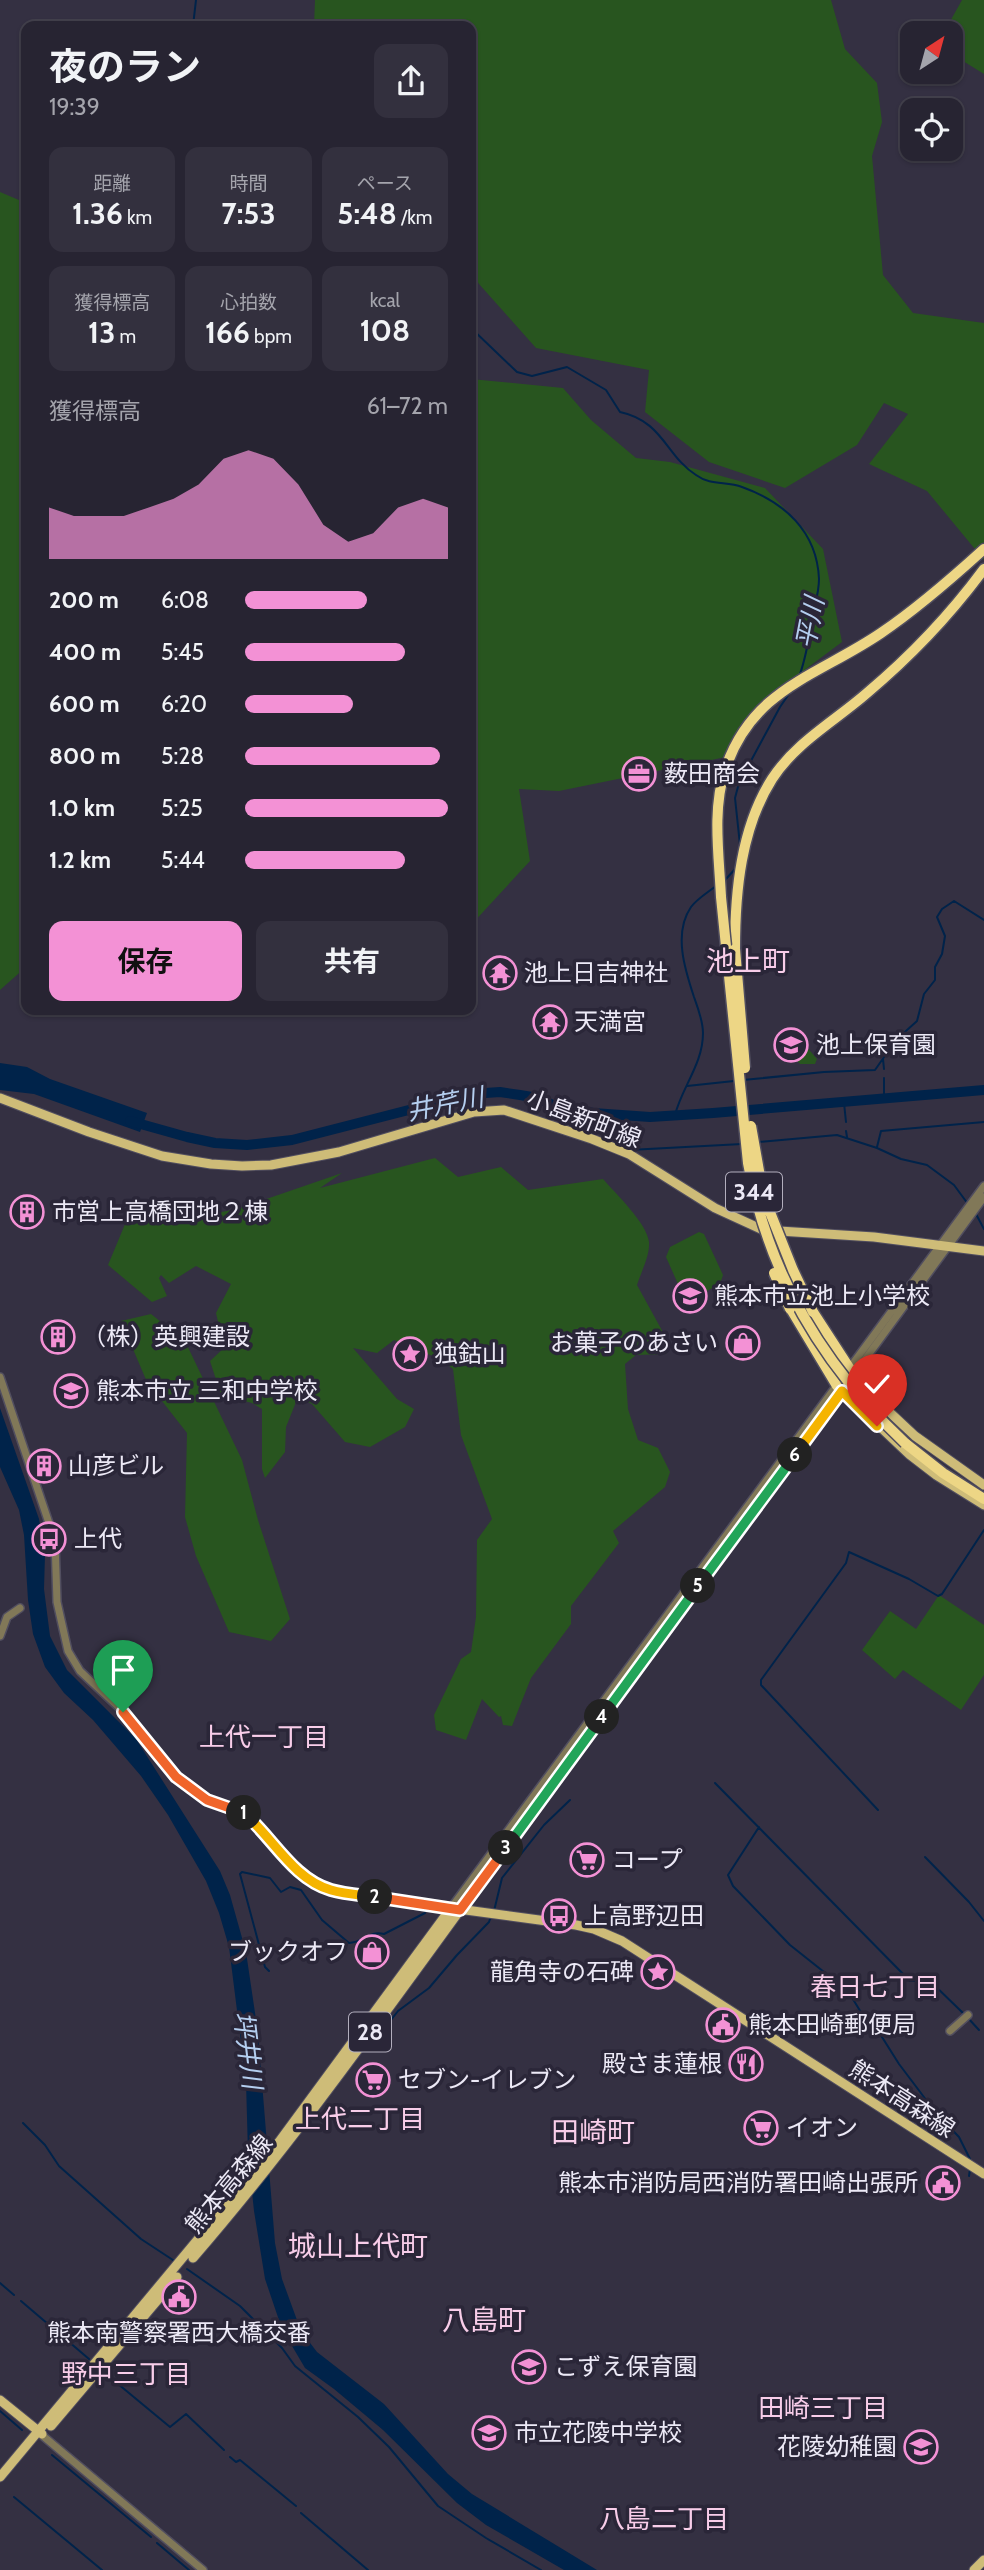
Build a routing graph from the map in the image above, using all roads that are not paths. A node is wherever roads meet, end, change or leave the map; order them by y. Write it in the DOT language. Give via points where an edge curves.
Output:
graph roads {
  1 [pos="984,549"];
  2 [pos="984,569"];
  3 [pos="0,1098"];
  4 [pos="984,1186"];
  5 [pos="756,1187"];
  6 [pos="984,1197"];
  7 [pos="943,1246"];
  8 [pos="984,1251"];
  9 [pos="852,1371"];
  10 [pos="0,1377"];
  11 [pos="840,1388"];
  12 [pos="907,1441"];
  13 [pos="984,1485"];
  14 [pos="984,1493"];
  15 [pos="984,1499"];
  16 [pos="984,1504"];
  17 [pos="20,1608"];
  18 [pos="0,1636"];
  19 [pos="455,1909"];
  20 [pos="968,2015"];
  21 [pos="950,2031"];
  22 [pos="984,2175"];
  23 [pos="0,2400"];
  24 [pos="41,2434"];
  25 [pos="0,2477"];
  26 [pos="0,2487"];
  27 [pos="984,2560"];
  28 [pos="203,2570"];
  29 [pos="974,2570"];
  1 -- 5 [label="highway, 344, bridge" via="912,611 777,694 752,720 732,753 721,788 721,897"];
  2 -- 5 [label="highway, 344, bridge" via="924,641 783,763 761,799 741,866 735,911"];
  3 -- 7 [label="main road, 小島新町線" via="162,1156 242,1166 326,1155 474,1112 504,1110 629,1154 715,1208 762,1230"];
  4 -- 7 [label="street"];
  5 -- 9 [label="highway, bridge" via="813,1312"];
  5 -- 11 [label="highway, bridge" via="762,1240 792,1311"];
  5 -- 12 [label="highway, 344, bridge" via="784,1265 814,1326 856,1385"];
  6 -- 7 [label="street"];
  7 -- 8 [label="main road, 小島新町線"];
  7 -- 9 [label="street"];
  9 -- 11 [label="street"];
  9 -- 13 [label="main road" via="906,1429"];
  10 -- 19 [label="street" via="55,1541 57,1602 68,1651 80,1671 126,1714 176,1777 207,1800 245,1814 306,1879 332,1891"];
  11 -- 16 [label="main road" via="909,1455"];
  11 -- 19 [label="street"];
  12 -- 14 [label="highway, 344"];
  12 -- 15 [label="highway, 344" via="943,1474"];
  17 -- 18 [label="street" via="7,1617"];
  19 -- 22 [label="main road, 熊本高森線" via="576,1925 622,1941"];
  19 -- 24 [label="main road, 熊本高森線 / 28" via="243,2188"];
  19 -- 24 [label="main road, 熊本高森線 / 28" via="280,2154"];
  20 -- 21 [label="street"];
  23 -- 24 [label="main road"];
  24 -- 25 [label="main road"];
  24 -- 26 [label="main road"];
  24 -- 28 [label="street"];
  27 -- 29 [label="main road"];
}
